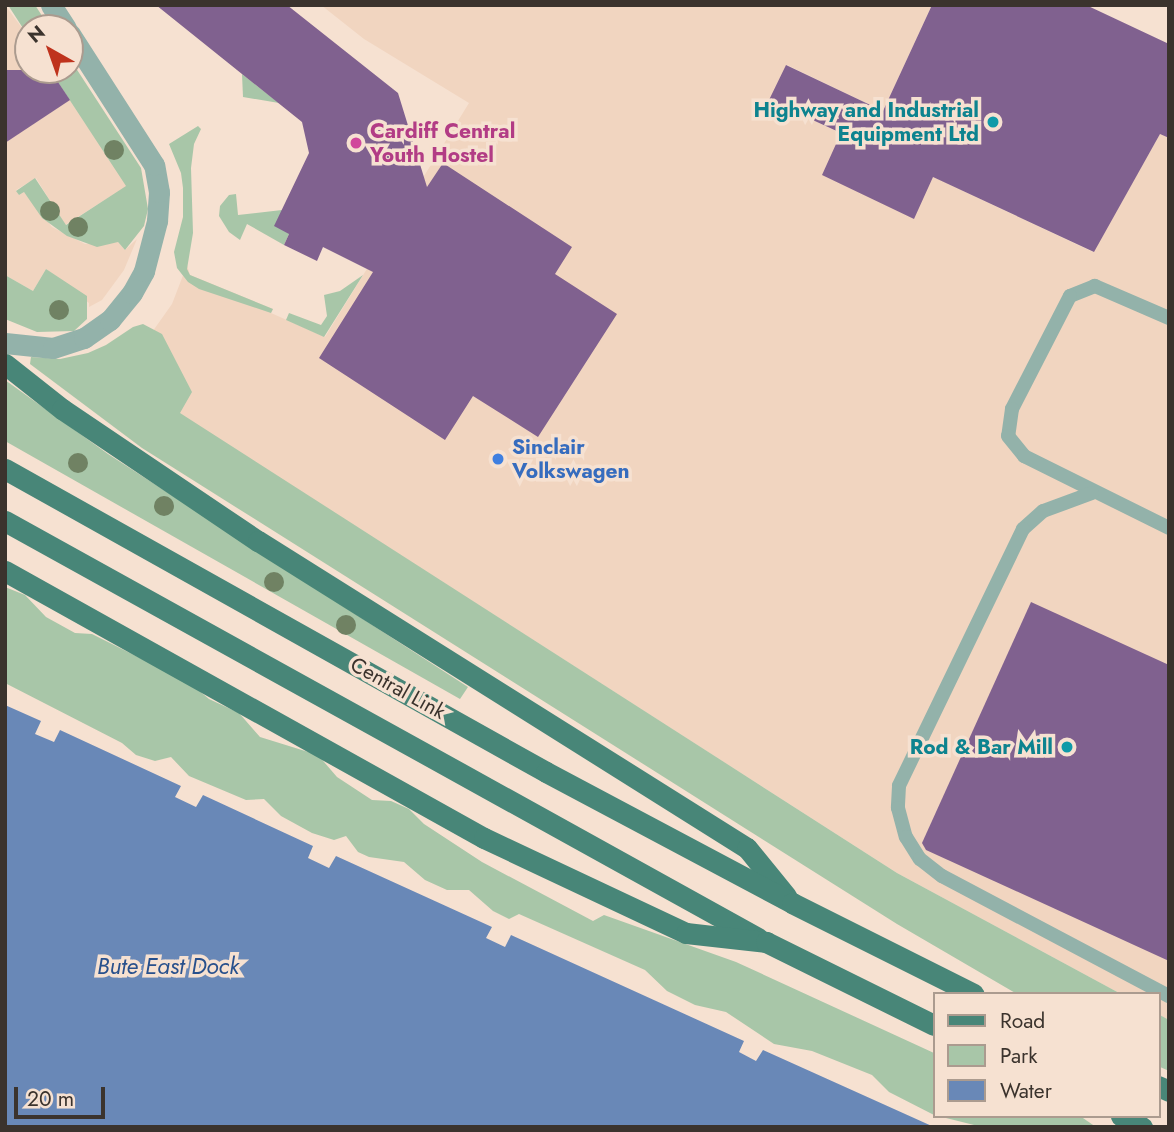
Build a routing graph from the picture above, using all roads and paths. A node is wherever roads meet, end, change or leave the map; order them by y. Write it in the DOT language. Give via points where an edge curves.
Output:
graph roads {
  1 [pos="84,56"];
  2 [pos="1169,318"];
  3 [pos="5,343"];
  4 [pos="5,364"];
  5 [pos="5,469"];
  6 [pos="1092,493"];
  7 [pos="5,521"];
  8 [pos="1169,528"];
  9 [pos="5,571"];
  10 [pos="792,903"];
  11 [pos="765,942"];
  12 [pos="970,992"];
  13 [pos="1169,996"];
  14 [pos="932,1024"];
  15 [pos="1125,1118"];
  16 [pos="1143,1127"];
  1 -- 3 [label="street" via="154,165 159,192 157,221 144,271 110,320 84,338 53,348"];
  2 -- 6 [label="lane" via="1110,290 1082,289 1070,296 1012,409 1008,436 1024,456"];
  4 -- 10 [label="main road" via="62,409 258,541 747,848"];
  5 -- 10 [label="main road, Central Link" via="546,772"];
  6 -- 8 [label="lane"];
  6 -- 13 [label="lane" via="1043,511 1023,529 899,786 898,808 906,836 920,859 942,876"];
  7 -- 11 [label="main road"];
  9 -- 11 [label="main road" via="484,838 686,933"];
  10 -- 12 [label="main road, Central Link"];
  11 -- 14 [label="main road"];
  15 -- 16 [label="main road"];
}
